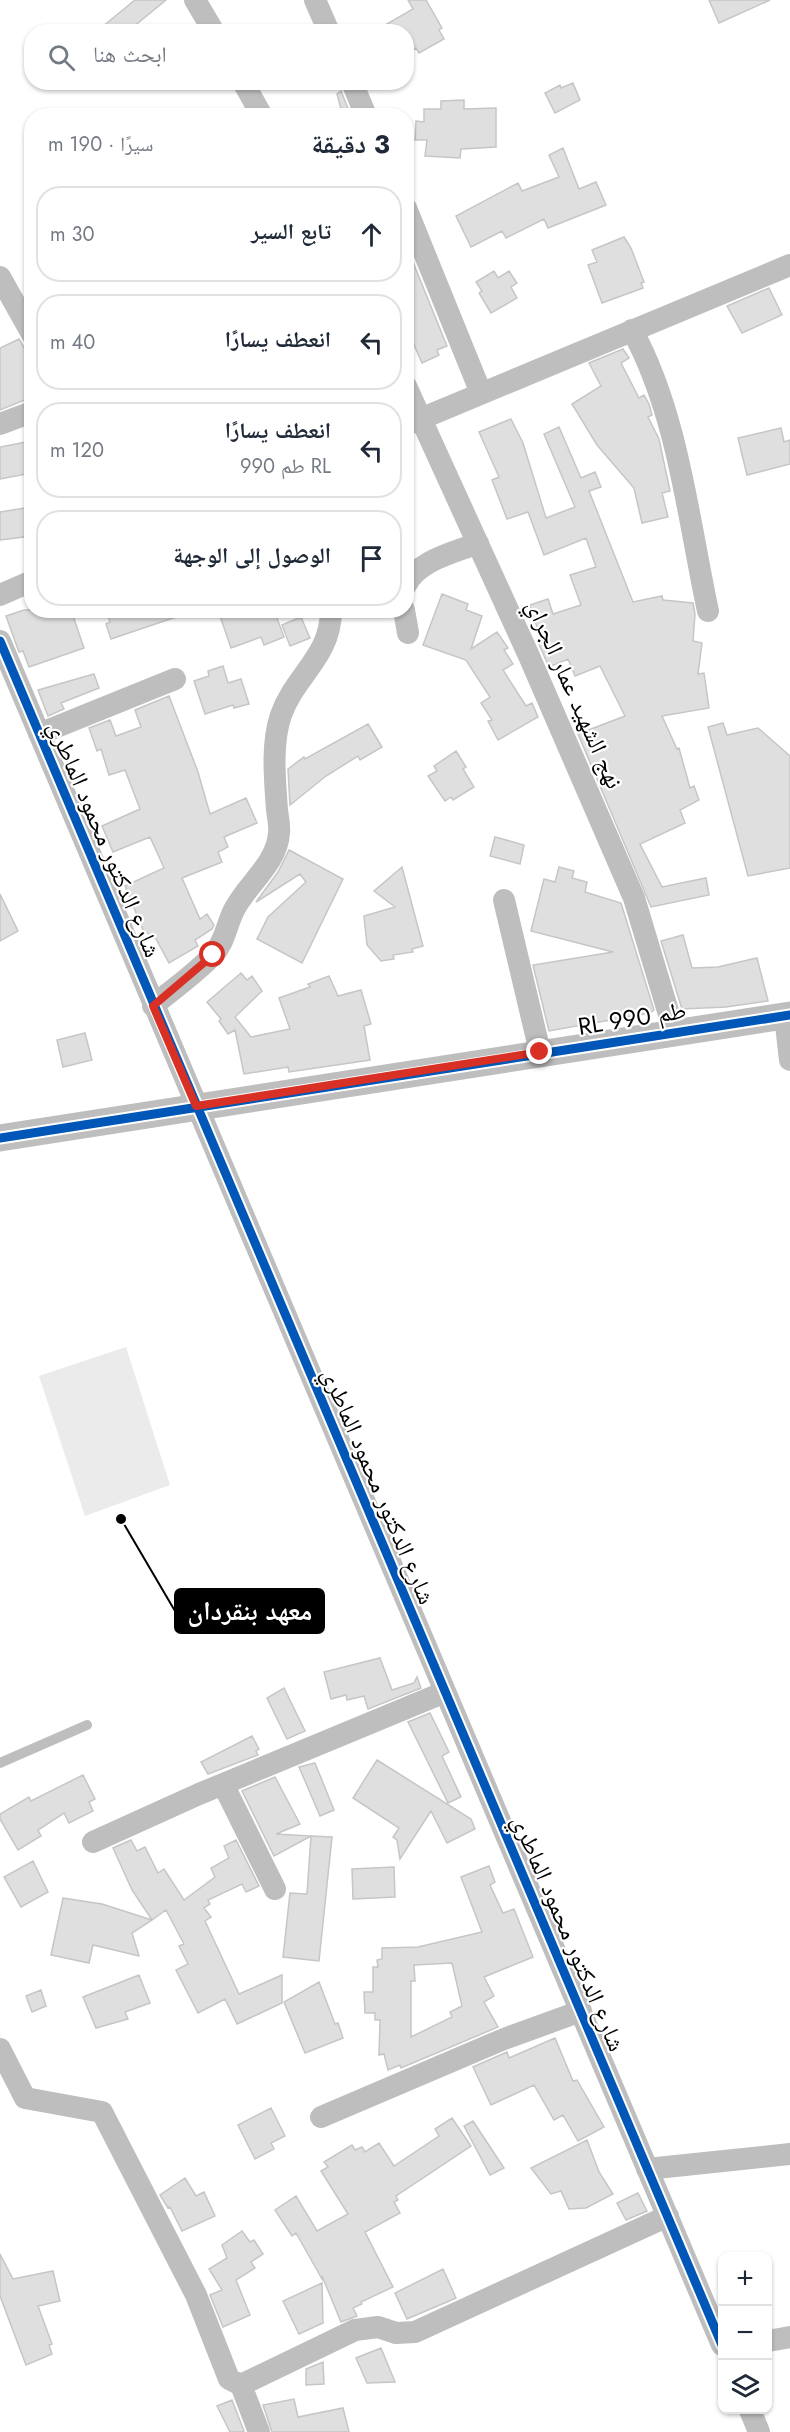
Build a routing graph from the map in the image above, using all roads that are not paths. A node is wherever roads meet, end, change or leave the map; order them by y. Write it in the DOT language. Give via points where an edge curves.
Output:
graph roads {
  1 [pos="195,0"];
  2 [pos="315,0"];
  3 [pos="209,24"];
  4 [pos="326,24"];
  5 [pos="247,90"];
  6 [pos="355,90"];
  7 [pos="258,108"];
  8 [pos="363,108"];
  9 [pos="414,228"];
  10 [pos="790,265"];
  11 [pos="0,277"];
  12 [pos="24,320"];
  13 [pos="632,330"];
  14 [pos="481,393"];
  15 [pos="24,415"];
  16 [pos="414,422"];
  17 [pos="0,424"];
  18 [pos="478,543"];
  19 [pos="414,573"];
  20 [pos="24,584"];
  21 [pos="0,595"];
  22 [pos="708,610"];
  23 [pos="331,618"];
  24 [pos="405,618"];
  25 [pos="408,633"];
  26 [pos="0,641"];
  27 [pos="175,679"];
  28 [pos="39,734"];
  29 [pos="504,900"];
  30 [pos="153,1006"];
  31 [pos="787,1015"];
  32 [pos="674,1031"];
  33 [pos="540,1052"];
  34 [pos="790,1060"];
  35 [pos="196,1106"];
  36 [pos="0,1138"];
  37 [pos="446,1692"];
  38 [pos="87,1725"];
  39 [pos="0,1763"];
  40 [pos="223,1784"];
  41 [pos="93,1842"];
  42 [pos="276,1889"];
  43 [pos="581,2011"];
  44 [pos="0,2049"];
  45 [pos="321,2117"];
  46 [pos="790,2154"];
  47 [pos="647,2169"];
  48 [pos="668,2216"];
  49 [pos="718,2333"];
  50 [pos="790,2337"];
  51 [pos="772,2340"];
  52 [pos="241,2385"];
  53 [pos="752,2414"];
  54 [pos="258,2432"];
  55 [pos="759,2432"];
  1 -- 3 [label="street"];
  2 -- 4 [label="street"];
  5 -- 7 [label="street"];
  6 -- 8 [label="street"];
  9 -- 14 [label="street"];
  10 -- 13 [label="street"];
  11 -- 12 [label="street"];
  13 -- 14 [label="street"];
  13 -- 22 [label="street" via="646,355 669,422"];
  14 -- 16 [label="street"];
  15 -- 17 [label="street"];
  16 -- 18 [label="street, نهج الشهيد عمار الجراي"];
  18 -- 19 [label="street"];
  18 -- 32 [label="street, نهج الشهيد عمار الجراي" via="634,898"];
  20 -- 21 [label="street"];
  23 -- 30 [label="street" via="324,647 281,714 275,741 278,848 234,910 223,941 213,955"];
  24 -- 25 [label="street"];
  26 -- 28 [label="street, شارع الدكتور محمود الماطري"];
  27 -- 28 [label="street"];
  28 -- 30 [label="street, شارع الدكتور محمود الماطري"];
  29 -- 33 [label="street"];
  30 -- 35 [label="street, شارع الدكتور محمود الماطري"];
  31 -- 32 [label="street, RL طم 990"];
  31 -- 34 [label="street"];
  32 -- 33 [label="street, RL طم 990"];
  33 -- 35 [label="street, RL طم 990"];
  35 -- 36 [label="street, RL طم 990"];
  35 -- 37 [label="street, شارع الدكتور محمود الماطري"];
  37 -- 40 [label="street"];
  37 -- 43 [label="street, شارع الدكتور محمود الماطري"];
  38 -- 39 [label="lane"];
  40 -- 41 [label="street"];
  40 -- 42 [label="street"];
  43 -- 45 [label="street" via="504,2039"];
  43 -- 47 [label="street, شارع الدكتور محمود الماطري"];
  44 -- 52 [label="street" via="25,2098 102,2112 187,2278 229,2379"];
  46 -- 47 [label="street"];
  47 -- 48 [label="street, شارع الدكتور محمود الماطري"];
  48 -- 49 [label="street, شارع الدكتور محمود الماطري"];
  48 -- 52 [label="street" via="415,2332 396,2333 378,2327 355,2330"];
  50 -- 51 [label="street"];
  52 -- 54 [label="street"];
  53 -- 55 [label="street"];
}
